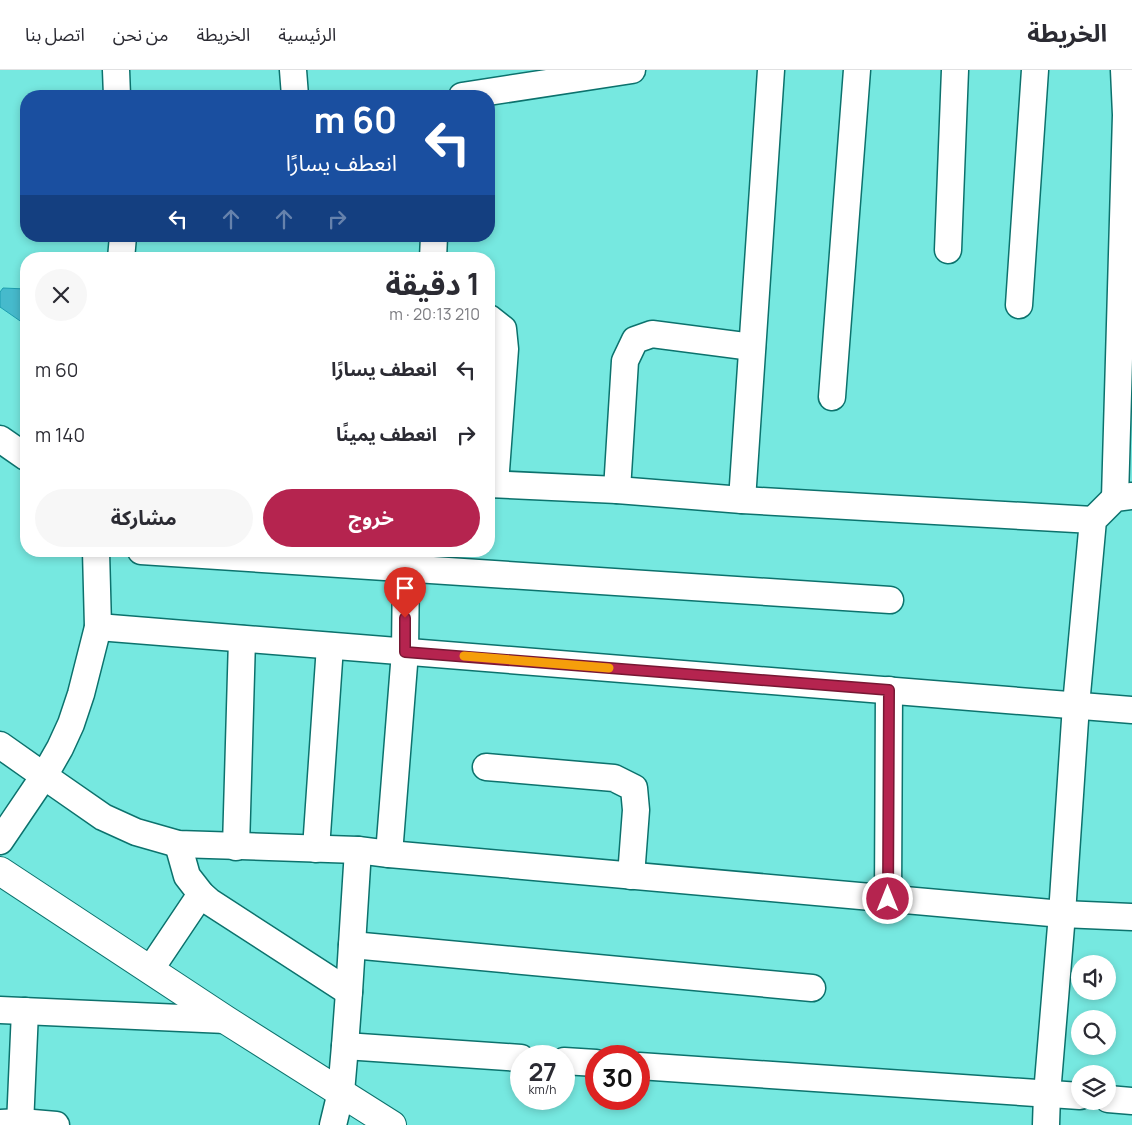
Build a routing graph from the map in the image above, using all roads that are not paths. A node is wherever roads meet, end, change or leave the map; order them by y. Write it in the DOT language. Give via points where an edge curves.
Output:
graph roads {
  1 [pos="116,70"];
  2 [pos="293,70"];
  3 [pos="771,70"];
  4 [pos="857,70"];
  5 [pos="955,70"];
  6 [pos="1035,70"];
  7 [pos="1124,70"];
  8 [pos="618,71"];
  9 [pos="117,90"];
  10 [pos="295,90"];
  11 [pos="495,91"];
  12 [pos="1129,114"];
  13 [pos="948,250"];
  14 [pos="1019,305"];
  15 [pos="495,323"];
  16 [pos="752,347"];
  17 [pos="832,397"];
  18 [pos="0,438"];
  19 [pos="20,453"];
  20 [pos="495,453"];
  21 [pos="495,484"];
  22 [pos="617,490"];
  23 [pos="1124,497"];
  24 [pos="742,500"];
  25 [pos="1093,520"];
  26 [pos="96,557"];
  27 [pos="318,557"];
  28 [pos="407,560"];
  29 [pos="890,600"];
  30 [pos="98,627"];
  31 [pos="242,639"];
  32 [pos="330,646"];
  33 [pos="405,652"];
  34 [pos="889,690"];
  35 [pos="1076,705"];
  36 [pos="1132,710"];
  37 [pos="0,745"];
  38 [pos="486,767"];
  39 [pos="44,776"];
  40 [pos="0,841"];
  41 [pos="178,844"];
  42 [pos="236,847"];
  43 [pos="316,849"];
  44 [pos="358,850"];
  45 [pos="389,854"];
  46 [pos="0,871"];
  47 [pos="631,876"];
  48 [pos="201,894"];
  49 [pos="888,899"];
  50 [pos="1062,914"];
  51 [pos="1132,917"];
  52 [pos="352,944"];
  53 [pos="150,970"];
  54 [pos="812,988"];
  55 [pos="349,992"];
  56 [pos="13,1011"];
  57 [pos="226,1020"];
  58 [pos="345,1046"];
  59 [pos="510,1057"];
  60 [pos="650,1067"];
  61 [pos="341,1092"];
  62 [pos="1047,1094"];
  63 [pos="1071,1095"];
  64 [pos="1116,1100"];
  65 [pos="1132,1101"];
  66 [pos="14,1123"];
  67 [pos="56,1125"];
  68 [pos="333,1125"];
  69 [pos="392,1125"];
  70 [pos="1046,1125"];
  1 -- 9 [label="street"];
  2 -- 10 [label="street"];
  3 -- 16 [label="street"];
  4 -- 17 [label="street"];
  5 -- 13 [label="street"];
  6 -- 14 [label="street"];
  7 -- 12 [label="street"];
  8 -- 11 [label="street"];
  12 -- 23 [label="street"];
  15 -- 20 [label="street" via="502,329 505,349"];
  16 -- 22 [label="street" via="652,334 635,340 625,361"];
  16 -- 24 [label="street"];
  18 -- 19 [label="street"];
  21 -- 22 [label="street"];
  22 -- 24 [label="street"];
  23 -- 25 [label="street"];
  24 -- 25 [label="street"];
  25 -- 35 [label="street"];
  26 -- 30 [label="street"];
  27 -- 28 [label="street"];
  28 -- 29 [label="street"];
  28 -- 33 [label="street"];
  30 -- 31 [label="street"];
  30 -- 39 [label="street" via="72,724"];
  31 -- 32 [label="street"];
  31 -- 42 [label="street"];
  32 -- 33 [label="street"];
  32 -- 43 [label="street"];
  33 -- 34 [label="street"];
  33 -- 45 [label="street"];
  34 -- 35 [label="street"];
  34 -- 49 [label="street"];
  35 -- 36 [label="street"];
  35 -- 50 [label="street"];
  37 -- 39 [label="street"];
  38 -- 47 [label="street" via="614,778 634,788 636,810"];
  39 -- 40 [label="street"];
  39 -- 41 [label="street" via="103,817 136,832"];
  41 -- 42 [label="street"];
  41 -- 48 [label="street" via="187,876"];
  42 -- 43 [label="street"];
  43 -- 44 [label="street"];
  44 -- 45 [label="street"];
  44 -- 52 [label="street"];
  45 -- 47 [label="street"];
  46 -- 53 [label="street"];
  47 -- 49 [label="street"];
  48 -- 53 [label="street"];
  48 -- 55 [label="street"];
  49 -- 50 [label="street"];
  50 -- 51 [label="street"];
  50 -- 62 [label="street"];
  52 -- 54 [label="street"];
  52 -- 55 [label="street"];
  53 -- 57 [label="street"];
  55 -- 58 [label="street"];
  56 -- 57 [label="street"];
  56 -- 66 [label="street"];
  57 -- 61 [label="street"];
  58 -- 59 [label="street"];
  58 -- 61 [label="street"];
  60 -- 62 [label="street"];
  61 -- 68 [label="street"];
  61 -- 69 [label="street"];
  62 -- 63 [label="street"];
  62 -- 70 [label="street"];
  64 -- 65 [label="street"];
  66 -- 67 [label="street"];
}
